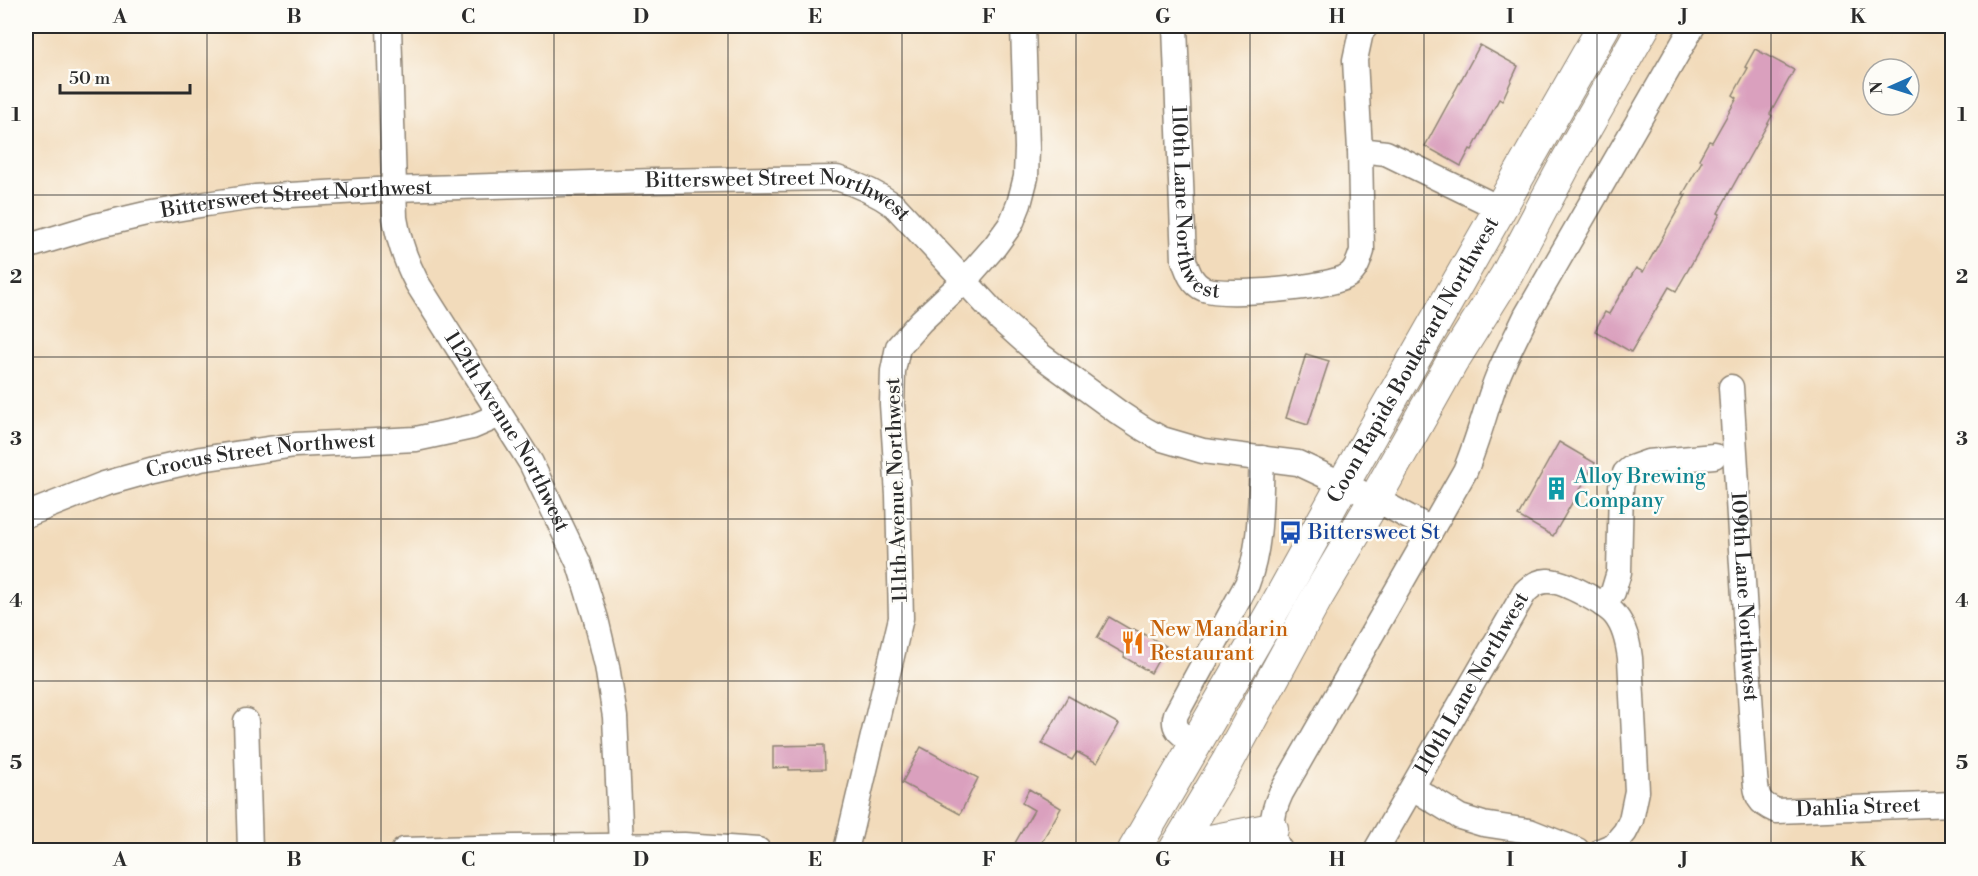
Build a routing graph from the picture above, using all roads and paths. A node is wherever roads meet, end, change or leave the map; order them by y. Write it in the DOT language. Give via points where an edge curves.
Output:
graph roads {
  1 [pos="389,26"];
  2 [pos="1023,26"];
  3 [pos="1176,26"];
  4 [pos="1604,26"];
  5 [pos="1644,26"];
  6 [pos="1694,26"];
  7 [pos="1361,28"];
  8 [pos="1360,150"];
  9 [pos="394,189"];
  10 [pos="1499,208"];
  11 [pos="26,247"];
  12 [pos="965,280"];
  13 [pos="1731,387"];
  14 [pos="500,415"];
  15 [pos="1714,456"];
  16 [pos="1262,458"];
  17 [pos="1343,484"];
  18 [pos="1375,499"];
  19 [pos="26,515"];
  20 [pos="1431,529"];
  21 [pos="1603,605"];
  22 [pos="246,721"];
  23 [pos="1196,744"];
  24 [pos="1413,788"];
  25 [pos="1953,804"];
  26 [pos="1764,806"];
  27 [pos="1276,840"];
  28 [pos="621,845"];
  29 [pos="1608,848"];
  30 [pos="250,850"];
  31 [pos="404,850"];
  32 [pos="758,850"];
  33 [pos="846,850"];
  34 [pos="1134,850"];
  35 [pos="1175,850"];
  36 [pos="1189,850"];
  37 [pos="1376,850"];
  38 [pos="1577,850"];
  1 -- 9 [label="street, 112th Avenue Northwest"];
  2 -- 12 [label="street, 111th Avenue Northwest" via="1026,177 1011,224"];
  3 -- 8 [label="street, 110th Lane Northwest" via="1185,260 1188,274 1203,289 1292,289 1337,281 1349,274 1362,251"];
  4 -- 10 [label="main road, Coon Rapids Boulevard Northwest"];
  5 -- 18 [label="main road, Coon Rapids Boulevard Northwest" via="1506,276 1452,362"];
  6 -- 20 [label="street" via="1526,316 1502,364 1466,471"];
  7 -- 8 [label="street, 110th Lane Northwest" via="1355,60"];
  8 -- 10 [label="street" via="1386,153"];
  9 -- 11 [label="street, Bittersweet Street Northwest" via="255,197 206,204 95,226"];
  9 -- 12 [label="street, Bittersweet Street Northwest" via="837,178 895,206"];
  9 -- 14 [label="street, 112th Avenue Northwest" via="394,218 407,263"];
  10 -- 17 [label="main road, Coon Rapids Boulevard Northwest"];
  12 -- 16 [label="street, Bittersweet Street Northwest" via="1040,355 1144,429 1162,439 1203,451"];
  12 -- 33 [label="street, 111th Avenue Northwest" via="898,347 892,404 901,618"];
  13 -- 26 [label="street, 109th Lane Northwest" via="1756,792"];
  14 -- 19 [label="street, Crocus Street Northwest" via="472,427 416,439 295,445 201,459 104,484"];
  14 -- 28 [label="street, 112th Avenue Northwest" via="531,463 556,513 579,564 596,620 615,717"];
  15 -- 21 [label="street" via="1648,462 1625,473 1621,487 1619,572 1613,592"];
  16 -- 17 [label="street, Bittersweet Street Northwest" via="1298,463"];
  16 -- 23 [label="street" via="1252,570 1173,722 1178,732"];
  17 -- 18 [label="street, Bittersweet Street Northwest"];
  17 -- 23 [label="main road, Coon Rapids Boulevard Northwest"];
  18 -- 20 [label="street, Bittersweet Street Northwest"];
  18 -- 35 [label="main road, Coon Rapids Boulevard Northwest"];
  20 -- 27 [label="street" via="1281,793 1274,809"];
  21 -- 24 [label="street, 110th Lane Northwest" via="1557,582 1531,585"];
  21 -- 29 [label="street" via="1614,613 1627,639 1637,772 1631,820"];
  22 -- 30 [label="street"];
  23 -- 34 [label="main road, Coon Rapids Boulevard Northwest"];
  24 -- 37 [label="street, 110th Lane Northwest"];
  24 -- 38 [label="street" via="1460,817 1529,831"];
  25 -- 26 [label="street, Dahlia Street" via="1787,811"];
  27 -- 36 [label="main road" via="1210,841"];
  28 -- 31 [label="street"];
  28 -- 32 [label="street"];
}
